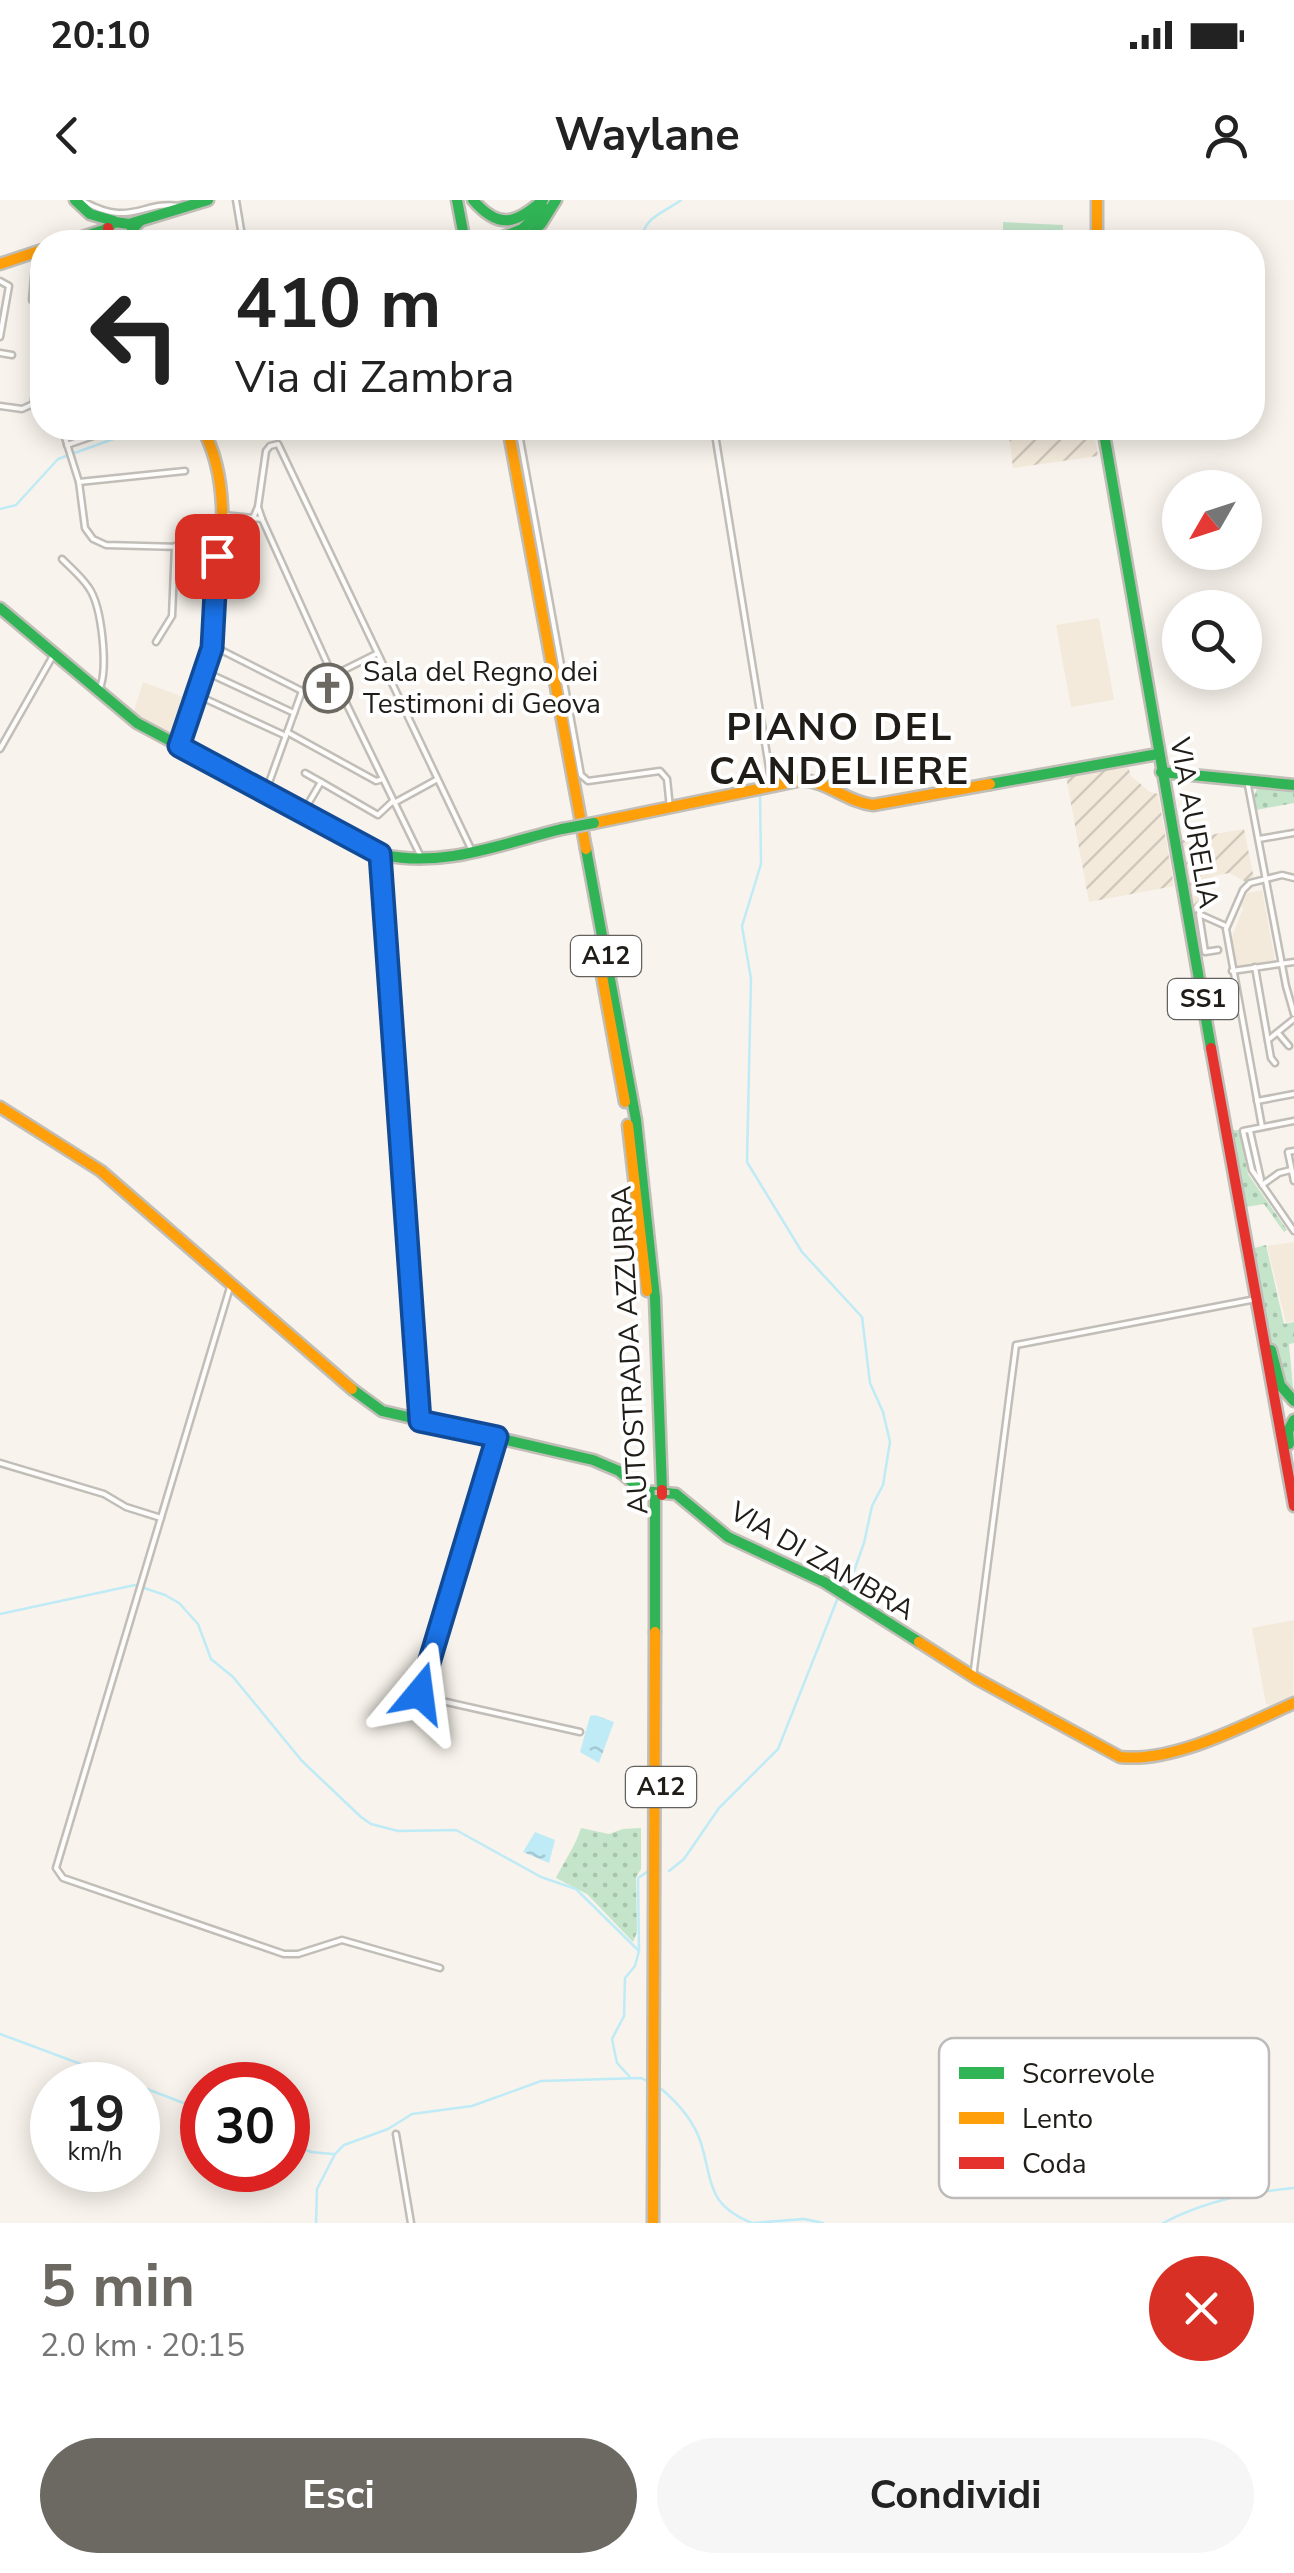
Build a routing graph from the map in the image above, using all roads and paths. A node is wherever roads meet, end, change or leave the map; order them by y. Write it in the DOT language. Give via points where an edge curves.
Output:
graph roads {
  1 [pos="208,200"];
  2 [pos="236,200"];
  3 [pos="458,200"];
  4 [pos="474,200"];
  5 [pos="550,200"];
  6 [pos="1096,200"];
  7 [pos="82,201"];
  8 [pos="184,208"];
  9 [pos="109,229"];
  10 [pos="132,230"];
  11 [pos="241,230"];
  12 [pos="464,230"];
  13 [pos="519,230"];
  14 [pos="522,230"];
  15 [pos="534,230"];
  16 [pos="1097,230"];
  17 [pos="30,257"];
  18 [pos="0,264"];
  19 [pos="0,280"];
  20 [pos="3,307"];
  21 [pos="0,337"];
  22 [pos="0,353"];
  23 [pos="12,355"];
  24 [pos="30,405"];
  25 [pos="0,406"];
  26 [pos="66,440"];
  27 [pos="87,440"];
  28 [pos="208,440"];
  29 [pos="506,440"];
  30 [pos="520,440"];
  31 [pos="716,440"];
  32 [pos="1105,440"];
  33 [pos="68,448"];
  34 [pos="185,471"];
  35 [pos="79,482"];
  36 [pos="258,507"];
  37 [pos="221,514"];
  38 [pos="254,518"];
  39 [pos="262,520"];
  40 [pos="175,546"];
  41 [pos="218,548"];
  42 [pos="62,559"];
  43 [pos="0,608"];
  44 [pos="156,642"];
  45 [pos="213,646"];
  46 [pos="54,654"];
  47 [pos="376,654"];
  48 [pos="205,672"];
  49 [pos="332,674"];
  50 [pos="302,691"];
  51 [pos="98,692"];
  52 [pos="196,694"];
  53 [pos="294,712"];
  54 [pos="287,734"];
  55 [pos="179,746"];
  56 [pos="0,749"];
  57 [pos="1158,754"];
  58 [pos="305,772"];
  59 [pos="1161,772"];
  60 [pos="382,779"];
  61 [pos="436,780"];
  62 [pos="1246,780"];
  63 [pos="321,782"];
  64 [pos="1294,785"];
  65 [pos="772,786"];
  66 [pos="266,791"];
  67 [pos="1250,796"];
  68 [pos="393,802"];
  69 [pos="670,808"];
  70 [pos="304,812"];
  71 [pos="1294,832"];
  72 [pos="1258,839"];
  73 [pos="473,853"];
  74 [pos="380,854"];
  75 [pos="422,859"];
  76 [pos="1265,878"];
  77 [pos="1294,878"];
  78 [pos="1226,926"];
  79 [pos="1218,950"];
  80 [pos="1294,962"];
  81 [pos="1281,964"];
  82 [pos="1255,968"];
  83 [pos="1232,971"];
  84 [pos="1294,1017"];
  85 [pos="1278,1032"];
  86 [pos="1268,1040"];
  87 [pos="1289,1046"];
  88 [pos="1275,1062"];
  89 [pos="1294,1094"];
  90 [pos="1257,1101"];
  91 [pos="0,1107"];
  92 [pos="1294,1121"];
  93 [pos="1262,1127"];
  94 [pos="1291,1151"];
  95 [pos="1280,1154"];
  96 [pos="1292,1170"];
  97 [pos="1294,1181"];
  98 [pos="1262,1185"];
  99 [pos="1244,1227"];
  100 [pos="1294,1231"];
  101 [pos="231,1284"];
  102 [pos="1256,1299"];
  103 [pos="1260,1320"];
  104 [pos="1268,1342"];
  105 [pos="1294,1402"];
  106 [pos="1280,1411"];
  107 [pos="1294,1418"];
  108 [pos="420,1421"];
  109 [pos="497,1437"];
  110 [pos="0,1463"];
  111 [pos="1291,1467"];
  112 [pos="1292,1486"];
  113 [pos="1294,1506"];
  114 [pos="161,1518"];
  115 [pos="973,1676"];
  116 [pos="1294,1703"];
  117 [pos="580,1732"];
  118 [pos="440,1968"];
  119 [pos="396,2134"];
  120 [pos="411,2223"];
  121 [pos="656,2223"];
  1 -- 8 [label="main road"];
  2 -- 11 [label="street"];
  3 -- 12 [label="main road"];
  4 -- 5 [label="main road" via="504,222"];
  5 -- 13 [label="main road"];
  5 -- 14 [label="main road"];
  5 -- 15 [label="main road"];
  6 -- 16 [label="main road"];
  7 -- 8 [label="street" via="116,214 166,203"];
  7 -- 9 [label="main road"];
  8 -- 10 [label="main road"];
  9 -- 10 [label="main road"];
  17 -- 18 [label="main road"];
  19 -- 20 [label="street" via="9,285"];
  20 -- 21 [label="street"];
  22 -- 23 [label="street"];
  24 -- 25 [label="street"];
  26 -- 33 [label="street"];
  27 -- 33 [label="street"];
  28 -- 37 [label="main road" via="219,465"];
  29 -- 121 [label="main road, AUTOSTRADA AZZURRA / A12" via="630,1136 649,1316 659,1492"];
  30 -- 69 [label="street" via="581,776 589,781 660,771"];
  31 -- 65 [label="street"];
  32 -- 57 [label="main road, VIA AURELIA / SS1"];
  33 -- 35 [label="street"];
  34 -- 35 [label="street"];
  35 -- 40 [label="street" via="85,528 97,542"];
  36 -- 38 [label="street"];
  36 -- 39 [label="street"];
  36 -- 47 [label="street" via="266,451 278,444"];
  37 -- 38 [label="street"];
  37 -- 41 [label="main road"];
  38 -- 39 [label="street"];
  39 -- 49 [label="street"];
  40 -- 41 [label="street"];
  40 -- 44 [label="street" via="173,614"];
  41 -- 45 [label="main road"];
  42 -- 51 [label="street" via="95,600 105,669"];
  43 -- 46 [label="main road"];
  45 -- 48 [label="main road"];
  45 -- 50 [label="street"];
  46 -- 51 [label="main road"];
  46 -- 56 [label="street"];
  47 -- 49 [label="street"];
  47 -- 61 [label="street"];
  48 -- 52 [label="main road"];
  48 -- 53 [label="street"];
  49 -- 50 [label="street"];
  49 -- 60 [label="street"];
  50 -- 53 [label="street"];
  51 -- 55 [label="main road"];
  52 -- 54 [label="street"];
  52 -- 55 [label="main road"];
  53 -- 54 [label="street"];
  54 -- 60 [label="street"];
  54 -- 66 [label="street"];
  55 -- 66 [label="main road"];
  57 -- 59 [label="main road, VIA AURELIA / SS1"];
  57 -- 65 [label="main road" via="873,805 851,802 816,780"];
  58 -- 63 [label="street"];
  59 -- 62 [label="main road"];
  59 -- 99 [label="main road, VIA AURELIA / SS1"];
  60 -- 68 [label="street"];
  61 -- 68 [label="street"];
  61 -- 73 [label="street"];
  62 -- 64 [label="main road"];
  62 -- 67 [label="street"];
  62 -- 67 [label="street"];
  62 -- 67 [label="street"];
  63 -- 68 [label="street" via="378,815"];
  63 -- 70 [label="street"];
  65 -- 69 [label="main road"];
  66 -- 70 [label="main road"];
  67 -- 72 [label="street"];
  68 -- 75 [label="street"];
  69 -- 73 [label="main road, bridge"];
  70 -- 74 [label="main road"];
  71 -- 72 [label="street"];
  72 -- 76 [label="street"];
  73 -- 75 [label="main road"];
  74 -- 75 [label="main road"];
  74 -- 108 [label="street"];
  76 -- 77 [label="street"];
  76 -- 78 [label="street" via="1246,886"];
  76 -- 81 [label="street"];
  78 -- 79 [label="street" via="1199,914 1206,952"];
  78 -- 83 [label="street"];
  80 -- 81 [label="street"];
  81 -- 82 [label="street"];
  81 -- 84 [label="street"];
  82 -- 83 [label="street"];
  82 -- 86 [label="street"];
  83 -- 90 [label="street"];
  84 -- 85 [label="street"];
  85 -- 86 [label="street"];
  85 -- 87 [label="street"];
  86 -- 88 [label="street"];
  89 -- 90 [label="street"];
  90 -- 93 [label="street"];
  91 -- 101 [label="main road, VIA DI ZAMBRA" via="101,1171"];
  92 -- 93 [label="street"];
  93 -- 98 [label="street" via="1247,1130 1250,1166"];
  94 -- 95 [label="street"];
  94 -- 96 [label="street"];
  96 -- 97 [label="street"];
  96 -- 98 [label="street"];
  98 -- 100 [label="street"];
  99 -- 102 [label="main road, VIA AURELIA / SS1"];
  99 -- 104 [label="main road, VIA AURELIA"];
  101 -- 108 [label="main road, VIA DI ZAMBRA" via="369,1402"];
  101 -- 114 [label="street"];
  102 -- 103 [label="main road, VIA AURELIA / SS1"];
  102 -- 115 [label="street" via="1016,1345"];
  103 -- 106 [label="main road"];
  103 -- 112 [label="main road, VIA AURELIA / SS1"];
  104 -- 105 [label="main road" via="1280,1384"];
  104 -- 106 [label="main road, VIA AURELIA"];
  105 -- 106 [label="main road"];
  106 -- 107 [label="main road"];
  106 -- 111 [label="main road, VIA AURELIA"];
  106 -- 112 [label="main road"];
  107 -- 111 [label="main road" via="1288,1434"];
  108 -- 109 [label="main road, VIA DI ZAMBRA"];
  109 -- 115 [label="main road, VIA DI ZAMBRA" via="602,1463 643,1491 676,1494 728,1537 841,1592"];
  109 -- 117 [label="street" via="420,1693"];
  110 -- 114 [label="street"];
  111 -- 112 [label="main road, VIA AURELIA"];
  112 -- 113 [label="main road, VIA AURELIA / SS1"];
  114 -- 118 [label="street" via="55,1862 58,1873 284,1954 342,1940"];
  115 -- 116 [label="main road, VIA DI ZAMBRA" via="1130,1760"];
  119 -- 120 [label="street"];
}
